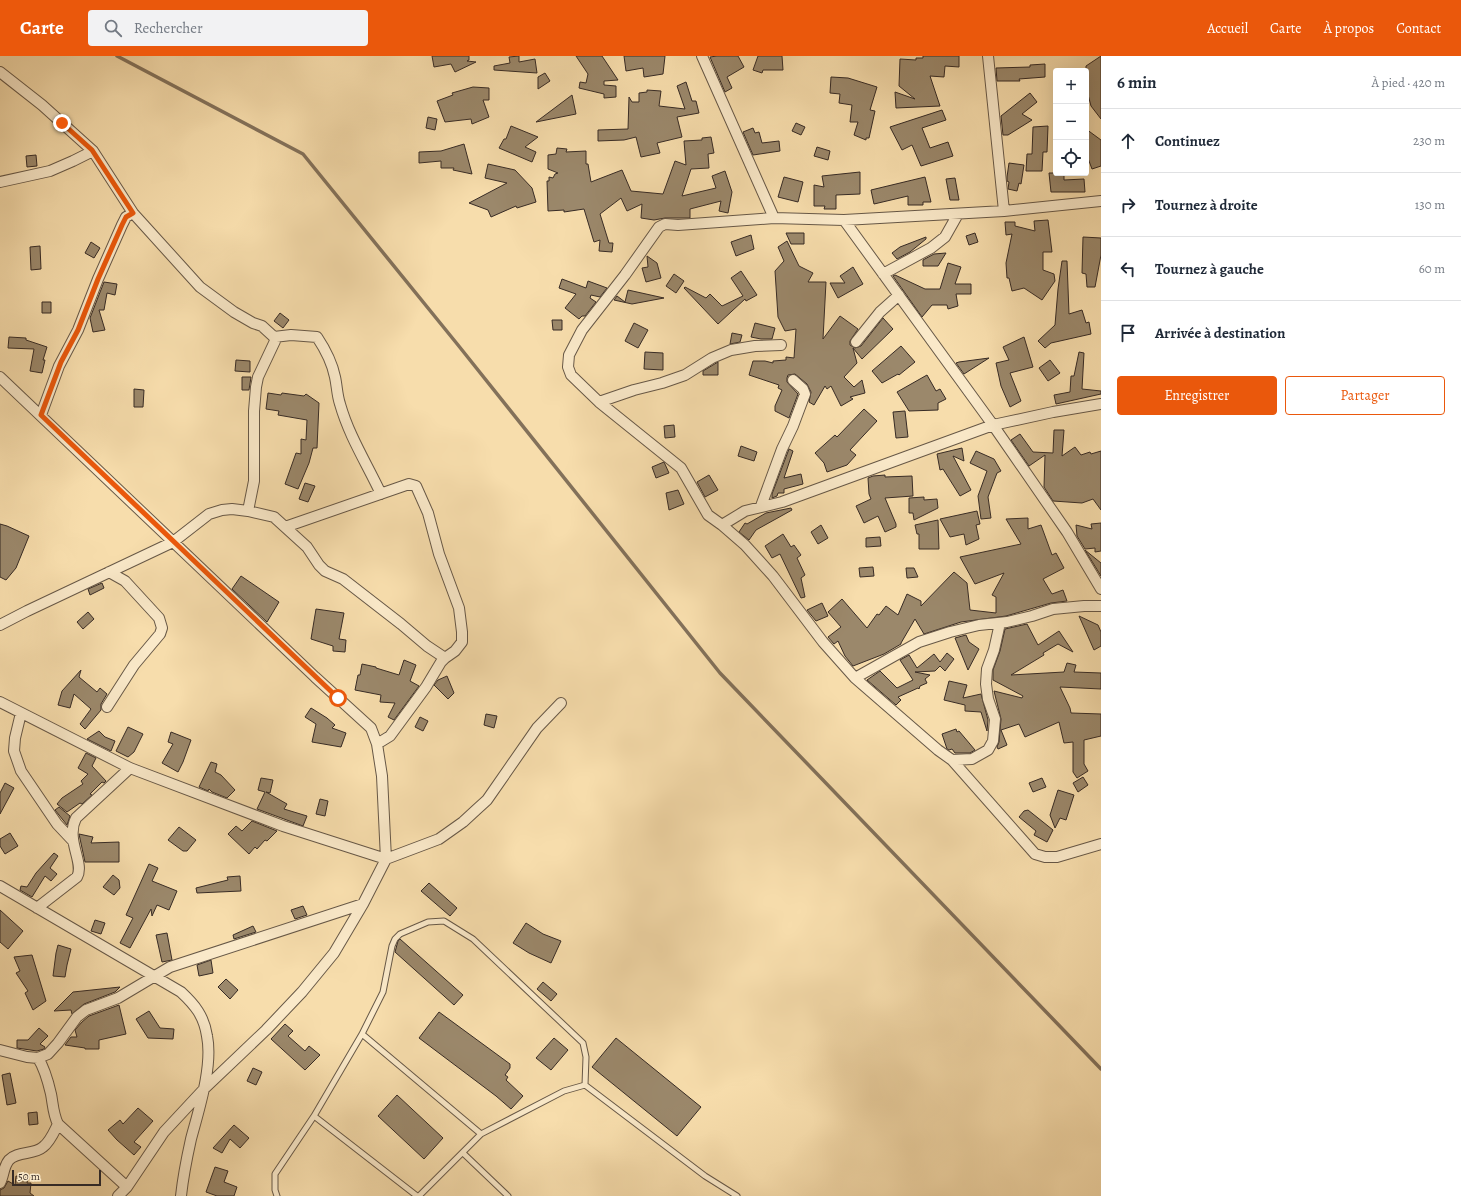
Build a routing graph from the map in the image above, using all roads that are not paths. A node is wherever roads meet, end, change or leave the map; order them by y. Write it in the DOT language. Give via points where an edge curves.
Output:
graph roads {
  1 [pos="702,56"];
  2 [pos="988,56"];
  3 [pos="0,72"];
  4 [pos="92,150"];
  5 [pos="0,182"];
  6 [pos="1101,201"];
  7 [pos="1004,211"];
  8 [pos="133,213"];
  9 [pos="958,214"];
  10 [pos="774,218"];
  11 [pos="844,220"];
  12 [pos="883,274"];
  13 [pos="899,296"];
  14 [pos="274,337"];
  15 [pos="856,342"];
  16 [pos="781,345"];
  17 [pos="0,377"];
  18 [pos="793,380"];
  19 [pos="599,402"];
  20 [pos="1101,404"];
  21 [pos="41,415"];
  22 [pos="993,425"];
  23 [pos="381,494"];
  24 [pos="761,506"];
  25 [pos="248,510"];
  26 [pos="722,525"];
  27 [pos="285,527"];
  28 [pos="173,542"];
  29 [pos="109,572"];
  30 [pos="1101,589"];
  31 [pos="1101,606"];
  32 [pos="1000,622"];
  33 [pos="0,625"];
  34 [pos="445,658"];
  35 [pos="855,678"];
  36 [pos="0,702"];
  37 [pos="561,703"];
  38 [pos="107,707"];
  39 [pos="22,713"];
  40 [pos="377,744"];
  41 [pos="952,760"];
  42 [pos="130,768"];
  43 [pos="74,842"];
  44 [pos="1101,844"];
  45 [pos="386,859"];
  46 [pos="0,886"];
  47 [pos="363,904"];
  48 [pos="38,908"];
  49 [pos="154,976"];
  50 [pos="362,1034"];
  51 [pos="0,1050"];
  52 [pos="38,1058"];
  53 [pos="585,1086"];
  54 [pos="204,1089"];
  55 [pos="314,1116"];
  56 [pos="58,1124"];
  57 [pos="481,1134"];
  58 [pos="463,1153"];
  59 [pos="0,1183"];
  60 [pos="127,1187"];
  61 [pos="118,1196"];
  62 [pos="181,1196"];
  63 [pos="278,1196"];
  64 [pos="418,1196"];
  65 [pos="508,1196"];
  66 [pos="737,1196"];
  1 -- 10 [label="street"];
  2 -- 7 [label="street"];
  3 -- 4 [label="street"];
  4 -- 5 [label="street" via="50,171"];
  4 -- 8 [label="street"];
  6 -- 7 [label="street"];
  7 -- 9 [label="street"];
  8 -- 14 [label="street" via="200,287 234,312 262,326"];
  8 -- 21 [label="street" via="126,217 122,225 78,330 61,362"];
  9 -- 11 [label="street"];
  9 -- 12 [label="street" via="944,237 931,248"];
  10 -- 11 [label="street"];
  10 -- 19 [label="street" via="665,224 659,227 582,330 569,355 568,367 571,375"];
  11 -- 12 [label="street"];
  12 -- 13 [label="street"];
  13 -- 15 [label="street" via="880,312"];
  13 -- 22 [label="street"];
  14 -- 23 [label="street" via="311,336 317,337 321,342 330,360 339,403 356,446"];
  14 -- 25 [label="street" via="275,341 256,387 254,481"];
  16 -- 19 [label="street" via="731,350 712,358 685,375"];
  17 -- 21 [label="street"];
  18 -- 24 [label="street" via="805,394"];
  19 -- 26 [label="street" via="681,468 708,515"];
  20 -- 22 [label="street"];
  21 -- 28 [label="street"];
  22 -- 24 [label="street" via="782,502"];
  22 -- 30 [label="street" via="1067,532"];
  23 -- 27 [label="street"];
  23 -- 34 [label="street" via="413,484 428,513 460,614 462,642"];
  24 -- 26 [label="street" via="745,510"];
  25 -- 27 [label="street" via="274,517"];
  25 -- 28 [label="street" via="222,510 210,514"];
  26 -- 35 [label="street" via="745,545 772,576 823,642"];
  27 -- 34 [label="street" via="307,546 326,571 343,579"];
  28 -- 29 [label="street"];
  28 -- 40 [label="street" via="371,728"];
  29 -- 33 [label="street"];
  29 -- 38 [label="street" via="125,581 159,618 162,628"];
  31 -- 32 [label="street" via="1053,609"];
  32 -- 35 [label="street" via="950,632 919,642"];
  32 -- 41 [label="street" via="987,669 986,684 988,699 996,719 993,741 988,750 972,759"];
  34 -- 40 [label="street" via="390,736"];
  35 -- 41 [label="street"];
  36 -- 39 [label="street"];
  37 -- 45 [label="street" via="537,728 487,800 463,822 439,839"];
  39 -- 42 [label="street"];
  39 -- 43 [label="street" via="14,751 21,771 57,824"];
  40 -- 45 [label="street" via="382,776"];
  41 -- 44 [label="street" via="1035,854 1057,857"];
  42 -- 43 [label="street" via="76,818 72,832"];
  42 -- 45 [label="street" via="283,826"];
  43 -- 48 [label="street" via="80,873"];
  45 -- 47 [label="street"];
  46 -- 48 [label="street"];
  47 -- 49 [label="street" via="170,967"];
  47 -- 54 [label="street" via="334,953 302,992"];
  48 -- 49 [label="street"];
  49 -- 52 [label="street" via="118,998 86,1010 76,1017 48,1054"];
  49 -- 54 [label="street" via="181,992 194,1004 202,1017 208,1036"];
  50 -- 53 [label="lane" via="383,992 395,939 400,934 428,922 444,922 473,939 583,1043 586,1057"];
  50 -- 55 [label="lane"];
  50 -- 57 [label="lane"];
  51 -- 52 [label="street"];
  52 -- 56 [label="street" via="45,1069 54,1116"];
  53 -- 57 [label="lane" via="564,1091"];
  53 -- 66 [label="lane" via="705,1176"];
  54 -- 60 [label="street" via="164,1132"];
  54 -- 62 [label="street"];
  55 -- 63 [label="lane" via="275,1174"];
  55 -- 64 [label="lane"];
  56 -- 59 [label="street" via="43,1148 9,1160"];
  56 -- 60 [label="street"];
  57 -- 58 [label="lane"];
  58 -- 64 [label="lane"];
  58 -- 65 [label="lane"];
  60 -- 61 [label="street"];
}
